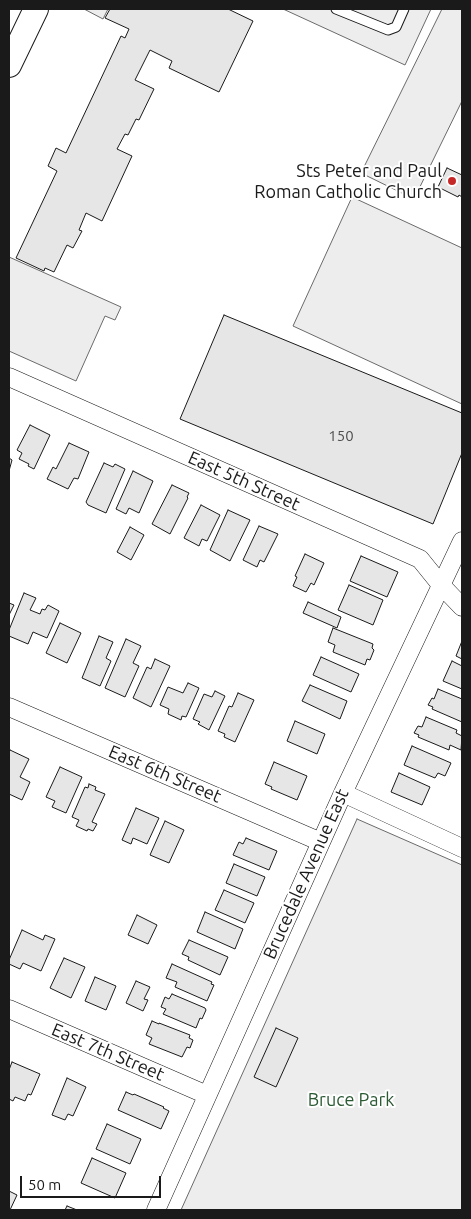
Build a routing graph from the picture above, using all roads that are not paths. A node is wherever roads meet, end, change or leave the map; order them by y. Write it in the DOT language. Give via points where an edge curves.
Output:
graph roads {
  1 [pos="36,9"];
  2 [pos="336,9"];
  3 [pos="404,9"];
  4 [pos="9,65"];
  5 [pos="9,377"];
  6 [pos="462,541"];
  7 [pos="440,586"];
  8 [pos="462,607"];
  9 [pos="9,707"];
  10 [pos="342,793"];
  11 [pos="321,842"];
  12 [pos="462,848"];
  13 [pos="9,1009"];
  14 [pos="207,1095"];
  15 [pos="156,1210"];
  1 -- 4 [label="main road"];
  2 -- 3 [label="lane" via="388,30 396,27"];
  5 -- 7 [label="street, East 5th Street" via="420,559"];
  6 -- 7 [label="street, Brucedale Avenue East"];
  7 -- 8 [label="street, East 5th Street"];
  7 -- 10 [label="street, Brucedale Avenue East"];
  9 -- 11 [label="street, East 6th Street"];
  10 -- 11 [label="street, Brucedale Avenue East"];
  10 -- 12 [label="street"];
  11 -- 14 [label="street, Brucedale Avenue East"];
  13 -- 14 [label="street, East 7th Street"];
  14 -- 15 [label="street, Brucedale Avenue East"];
}
